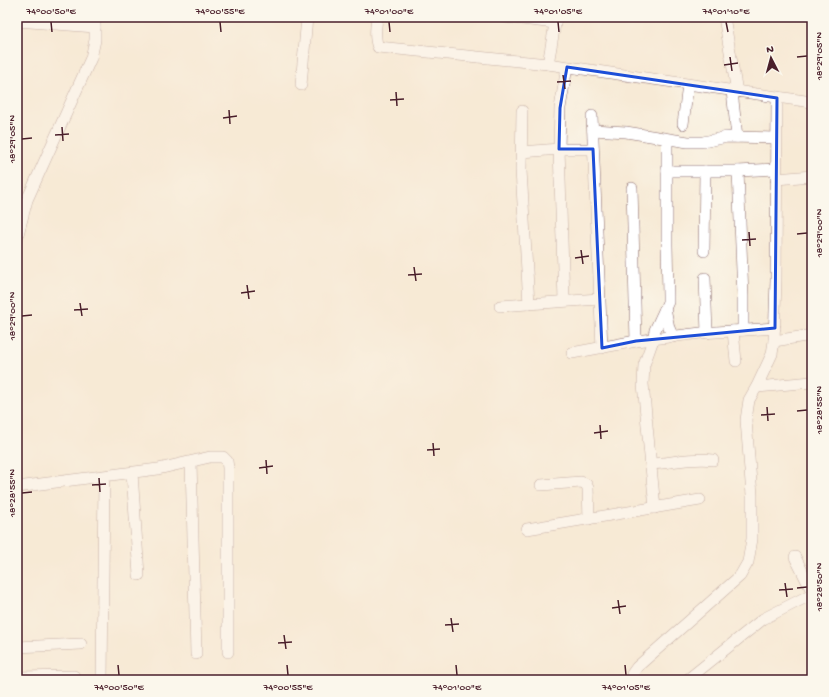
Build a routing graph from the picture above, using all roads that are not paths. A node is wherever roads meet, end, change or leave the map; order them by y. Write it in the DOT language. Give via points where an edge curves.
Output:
graph roads {
  1 [pos="307,17"];
  2 [pos="377,17"];
  3 [pos="505,17"];
  4 [pos="724,17"];
  5 [pos="52,20"];
  6 [pos="555,20"];
  7 [pos="17,21"];
  8 [pos="95,22"];
  9 [pos="548,64"];
  10 [pos="567,67"];
  11 [pos="301,85"];
  12 [pos="688,85"];
  13 [pos="734,92"];
  14 [pos="777,98"];
  15 [pos="812,102"];
  16 [pos="522,111"];
  17 [pos="592,116"];
  18 [pos="683,124"];
  19 [pos="592,130"];
  20 [pos="737,137"];
  21 [pos="776,138"];
  22 [pos="667,140"];
  23 [pos="559,149"];
  24 [pos="593,149"];
  25 [pos="522,152"];
  26 [pos="667,171"];
  27 [pos="705,171"];
  28 [pos="738,171"];
  29 [pos="776,174"];
  30 [pos="812,176"];
  31 [pos="632,188"];
  32 [pos="17,238"];
  33 [pos="704,251"];
  34 [pos="705,278"];
  35 [pos="599,298"];
  36 [pos="564,300"];
  37 [pos="529,304"];
  38 [pos="500,306"];
  39 [pos="665,308"];
  40 [pos="775,328"];
  41 [pos="738,331"];
  42 [pos="707,333"];
  43 [pos="812,335"];
  44 [pos="673,337"];
  45 [pos="653,340"];
  46 [pos="636,341"];
  47 [pos="774,341"];
  48 [pos="602,348"];
  49 [pos="572,353"];
  50 [pos="736,361"];
  51 [pos="812,382"];
  52 [pos="757,387"];
  53 [pos="713,460"];
  54 [pos="191,462"];
  55 [pos="651,464"];
  56 [pos="132,473"];
  57 [pos="104,477"];
  58 [pos="541,485"];
  59 [pos="17,487"];
  60 [pos="700,500"];
  61 [pos="655,508"];
  62 [pos="589,519"];
  63 [pos="528,529"];
  64 [pos="795,557"];
  65 [pos="139,575"];
  66 [pos="812,591"];
  67 [pos="812,594"];
  68 [pos="81,644"];
  69 [pos="17,647"];
  70 [pos="228,652"];
  71 [pos="196,654"];
  72 [pos="74,676"];
  73 [pos="17,677"];
  74 [pos="102,680"];
  75 [pos="632,680"];
  76 [pos="687,680"];
  1 -- 11 [label="street"];
  2 -- 9 [label="street" via="378,47"];
  3 -- 6 [label="street"];
  4 -- 13 [label="street"];
  5 -- 7 [label="street"];
  5 -- 8 [label="street"];
  6 -- 9 [label="street"];
  8 -- 32 [label="street" via="91,58 27,200"];
  9 -- 10 [label="street"];
  10 -- 12 [label="street"];
  10 -- 23 [label="street" via="560,108"];
  12 -- 13 [label="street"];
  12 -- 18 [label="street"];
  13 -- 14 [label="street"];
  13 -- 20 [label="street"];
  14 -- 15 [label="street"];
  14 -- 21 [label="street"];
  16 -- 25 [label="street"];
  17 -- 19 [label="street"];
  19 -- 22 [label="street" via="626,132"];
  19 -- 24 [label="street"];
  20 -- 21 [label="street"];
  20 -- 22 [label="street" via="703,142"];
  21 -- 29 [label="street"];
  22 -- 26 [label="street"];
  23 -- 24 [label="street"];
  23 -- 25 [label="street"];
  23 -- 36 [label="street"];
  24 -- 35 [label="street"];
  25 -- 37 [label="street"];
  26 -- 27 [label="street"];
  26 -- 39 [label="street" via="668,296"];
  27 -- 28 [label="street"];
  27 -- 33 [label="street"];
  28 -- 29 [label="street"];
  28 -- 41 [label="street" via="743,296"];
  29 -- 30 [label="street"];
  29 -- 40 [label="street"];
  31 -- 46 [label="street"];
  34 -- 42 [label="street"];
  35 -- 36 [label="street"];
  35 -- 48 [label="street"];
  36 -- 37 [label="street"];
  37 -- 38 [label="street"];
  39 -- 44 [label="street"];
  39 -- 45 [label="street"];
  40 -- 41 [label="street"];
  40 -- 47 [label="street"];
  41 -- 42 [label="street"];
  41 -- 50 [label="street"];
  42 -- 44 [label="street"];
  43 -- 47 [label="street"];
  44 -- 45 [label="street"];
  45 -- 46 [label="street"];
  45 -- 55 [label="street" via="647,355 643,384"];
  46 -- 48 [label="street"];
  47 -- 52 [label="street" via="772,354"];
  48 -- 49 [label="street"];
  51 -- 52 [label="street"];
  52 -- 75 [label="street" via="749,400 746,420 752,495 752,539 748,562 740,576 637,667 632,674"];
  53 -- 55 [label="street" via="703,458"];
  54 -- 56 [label="street"];
  54 -- 70 [label="street" via="218,456 224,457 227,461"];
  54 -- 71 [label="street"];
  55 -- 61 [label="street"];
  56 -- 57 [label="street"];
  56 -- 65 [label="street"];
  57 -- 59 [label="street"];
  57 -- 74 [label="street"];
  58 -- 62 [label="street" via="581,482 586,484"];
  60 -- 61 [label="street"];
  61 -- 62 [label="street"];
  62 -- 63 [label="street"];
  64 -- 66 [label="street"];
  67 -- 76 [label="street" via="763,619"];
  68 -- 69 [label="street"];
  72 -- 73 [label="street"];
}
